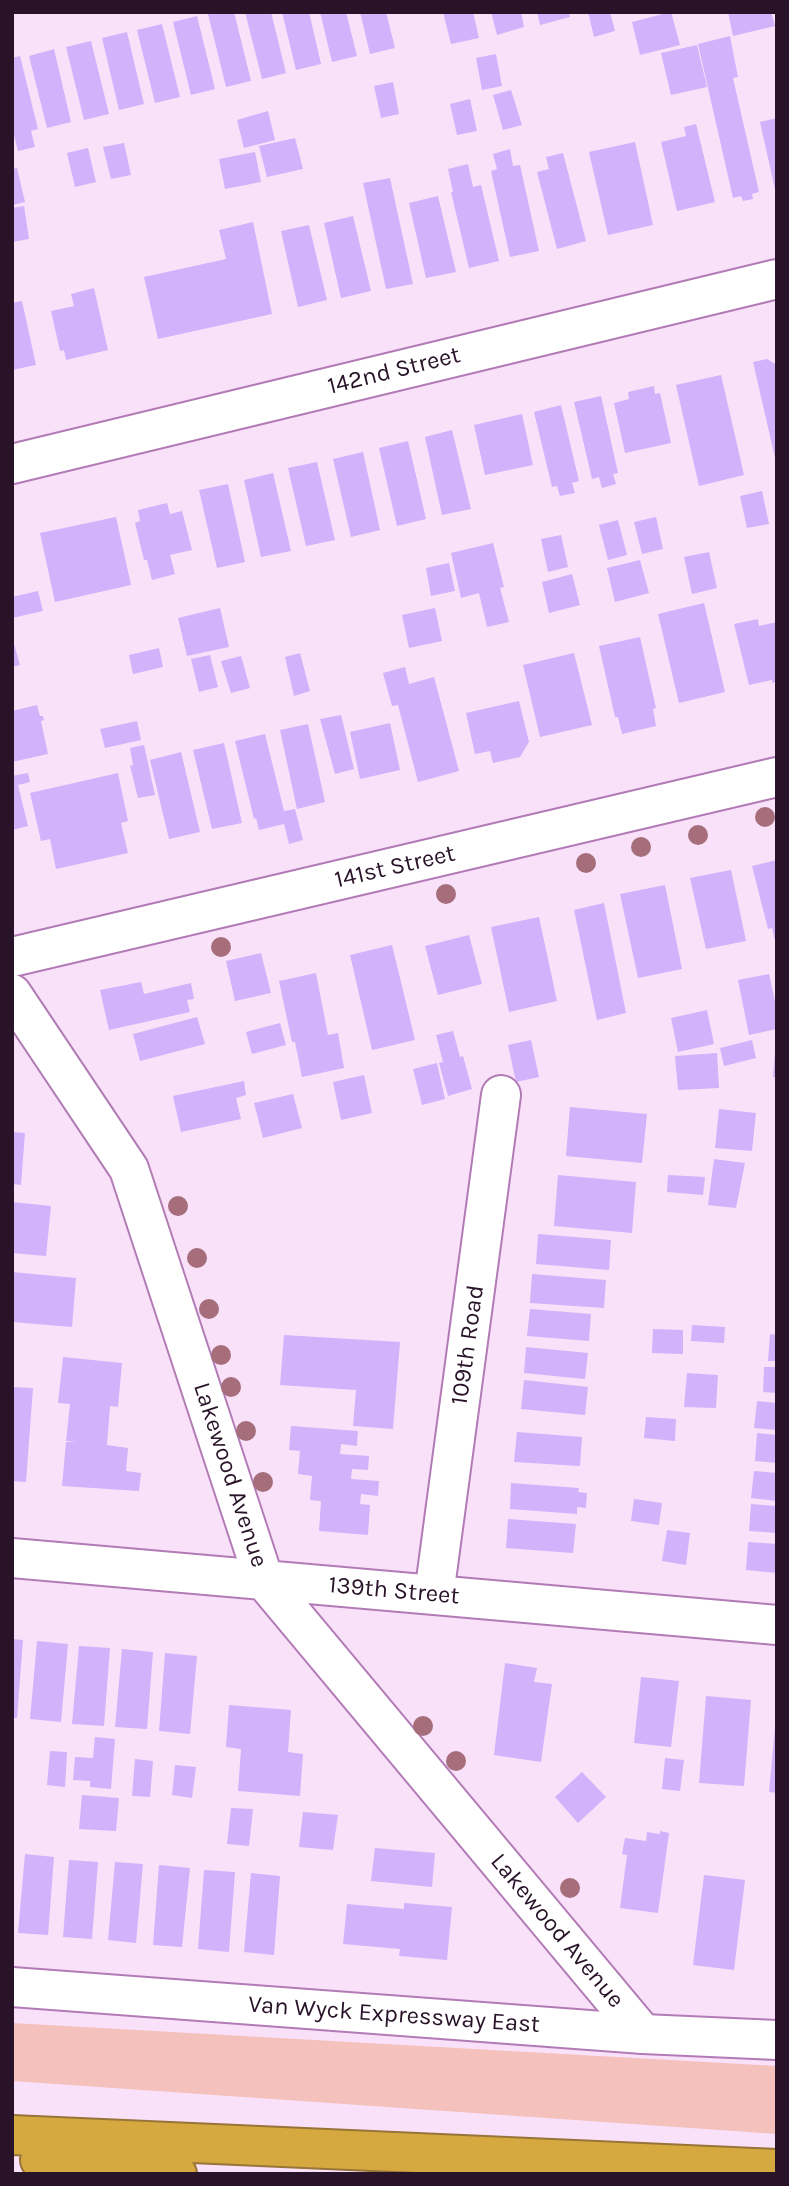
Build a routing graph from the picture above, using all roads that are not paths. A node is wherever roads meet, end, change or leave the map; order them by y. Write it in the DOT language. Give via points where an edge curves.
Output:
graph roads {
  1 [pos="777,279"];
  2 [pos="12,464"];
  3 [pos="777,777"];
  4 [pos="12,957"];
  5 [pos="12,994"];
  6 [pos="501,1095"];
  7 [pos="12,1558"];
  8 [pos="264,1580"];
  9 [pos="435,1595"];
  10 [pos="777,1625"];
  11 [pos="12,1987"];
  12 [pos="643,2034"];
  13 [pos="777,2040"];
  14 [pos="12,2135"];
  15 [pos="12,2158"];
  16 [pos="777,2169"];
  17 [pos="177,2174"];
  1 -- 2 [label="street, 142nd Street"];
  3 -- 4 [label="street, 141st Street"];
  5 -- 8 [label="street, Lakewood Avenue" via="129,1170"];
  6 -- 9 [label="street, 109th Road"];
  7 -- 8 [label="street, 139th Street"];
  8 -- 9 [label="street, 139th Street"];
  8 -- 12 [label="street, Lakewood Avenue"];
  9 -- 10 [label="street, 139th Street"];
  11 -- 12 [label="street, Van Wyck Expressway East"];
  12 -- 13 [label="street, Van Wyck Expressway East"];
  14 -- 16 [label="highway"];
  15 -- 17 [label="highway"];
}
